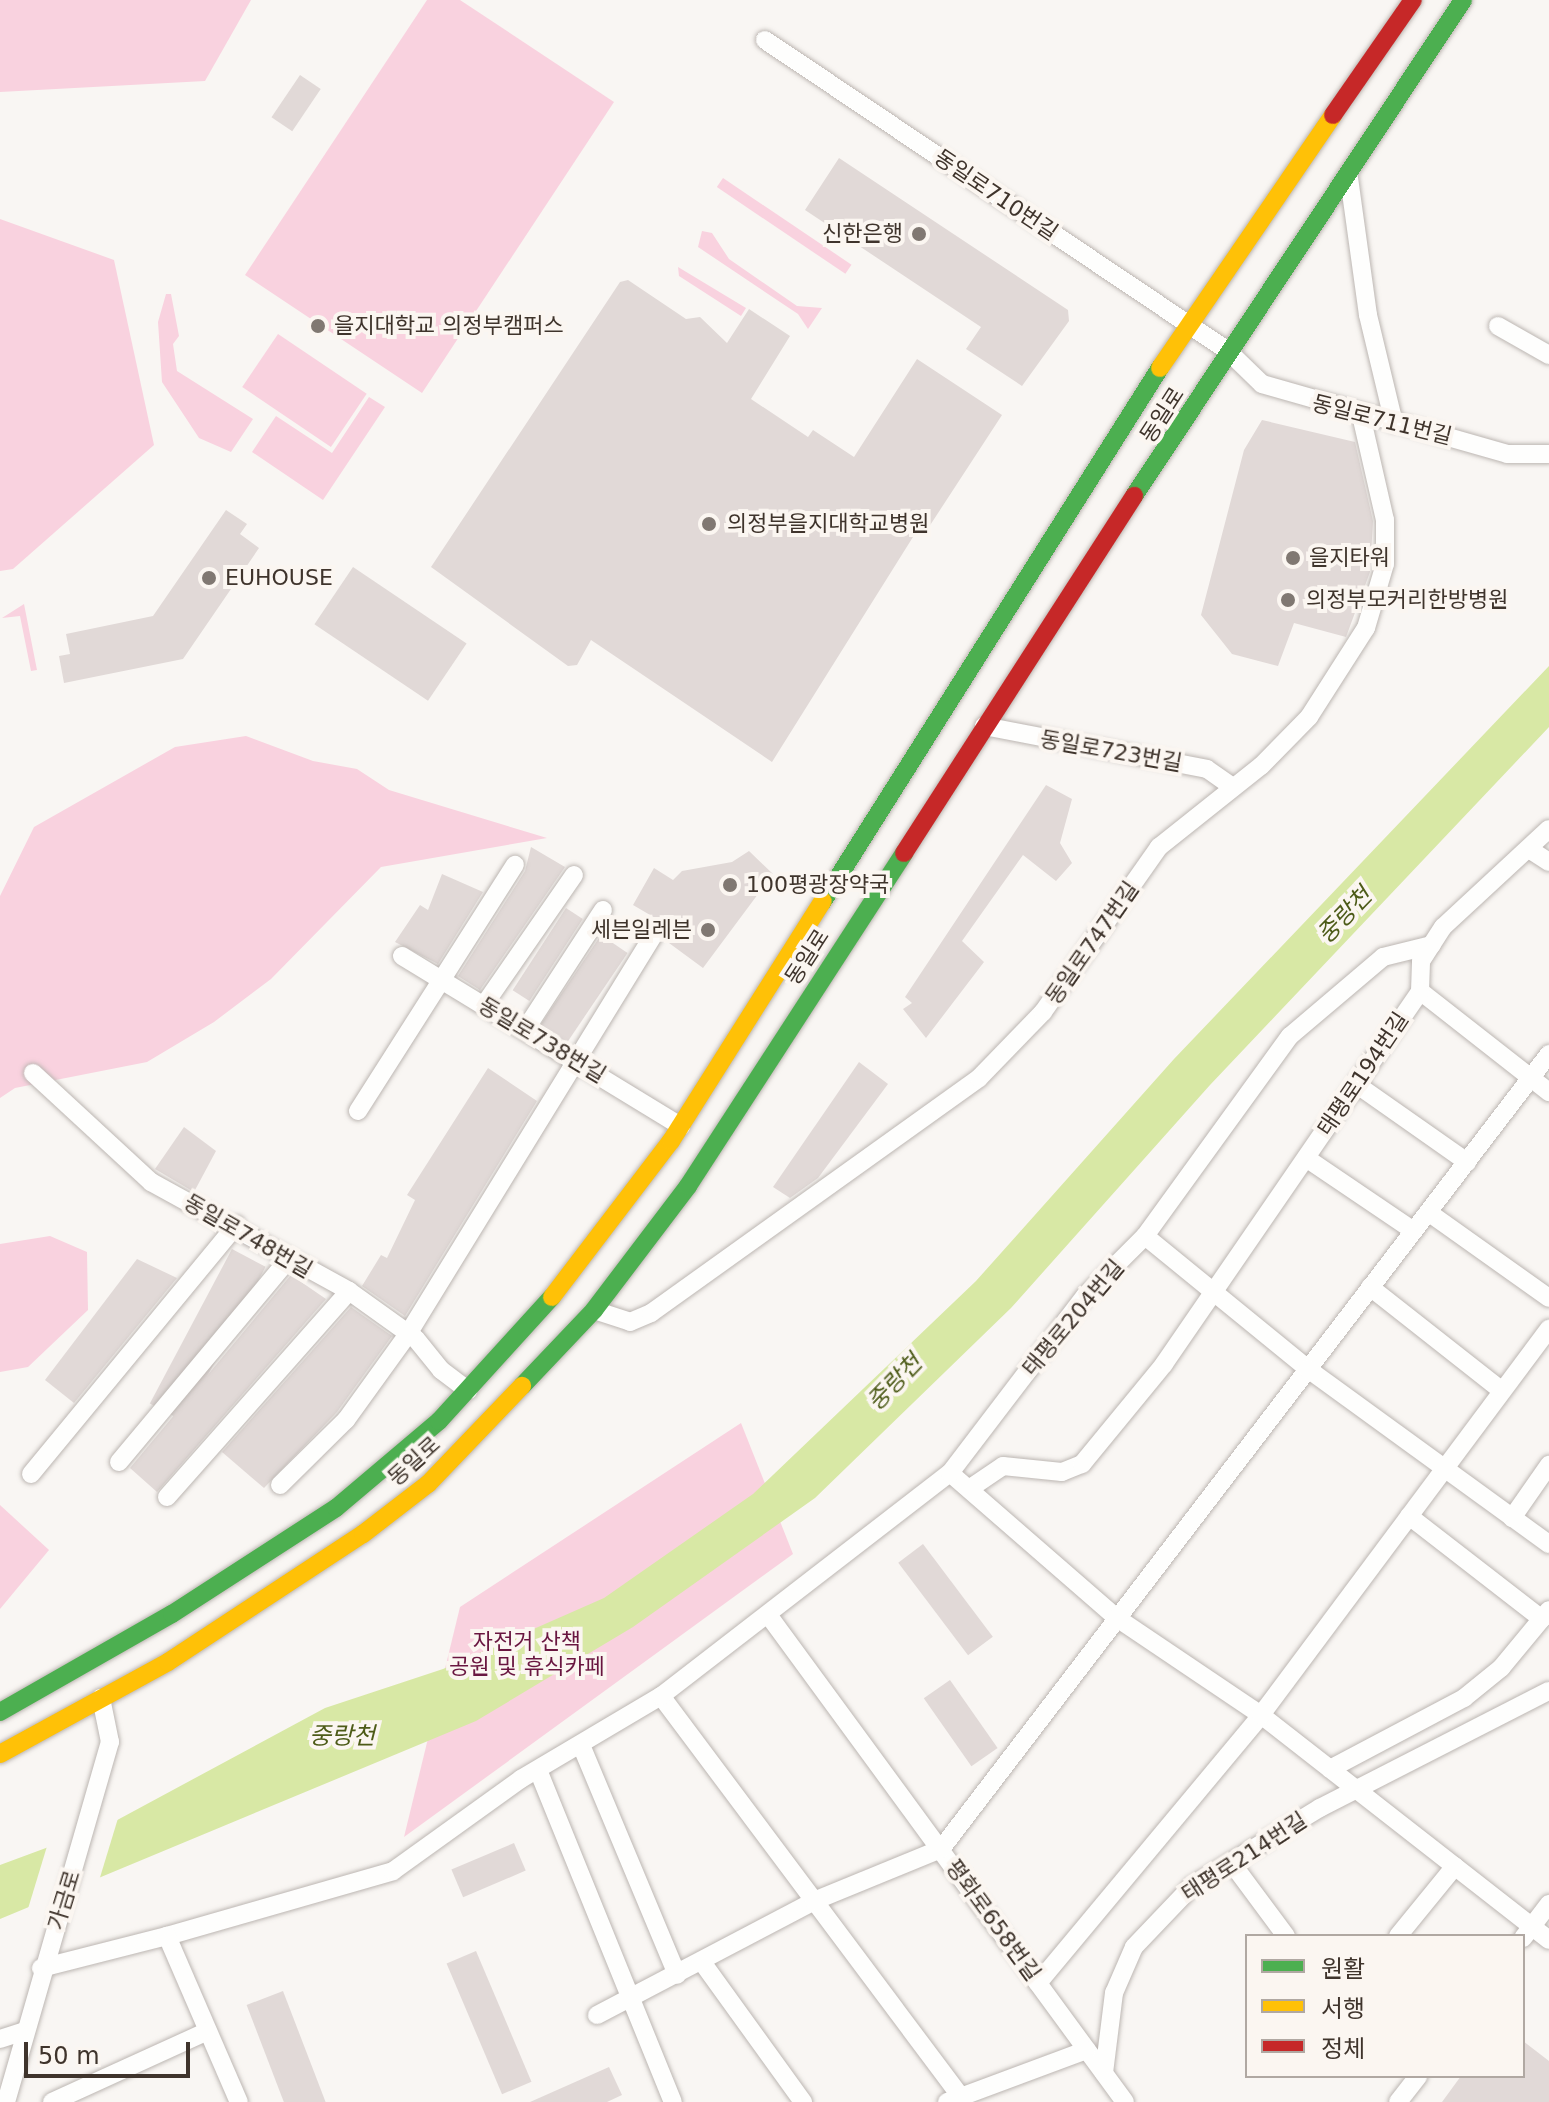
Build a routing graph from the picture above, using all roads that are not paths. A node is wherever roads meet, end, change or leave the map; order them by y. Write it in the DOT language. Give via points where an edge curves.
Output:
graph roads {
  1 [pos="1413,0"];
  2 [pos="1463,0"];
  3 [pos="1479,0"];
  4 [pos="765,40"];
  5 [pos="1419,69"];
  6 [pos="1349,178"];
  7 [pos="1188,324"];
  8 [pos="1498,326"];
  9 [pos="1228,351"];
  10 [pos="1549,355"];
  11 [pos="1361,415"];
  12 [pos="1394,423"];
  13 [pos="1549,454"];
  14 [pos="984,726"];
  15 [pos="1233,787"];
  16 [pos="1549,829"];
  17 [pos="1529,849"];
  18 [pos="1549,862"];
  19 [pos="515,865"];
  20 [pos="574,875"];
  21 [pos="603,910"];
  22 [pos="655,932"];
  23 [pos="1432,945"];
  24 [pos="402,956"];
  25 [pos="446,982"];
  26 [pos="1420,991"];
  27 [pos="484,1005"];
  28 [pos="525,1030"];
  29 [pos="1549,1054"];
  30 [pos="576,1061"];
  31 [pos="33,1073"];
  32 [pos="1531,1078"];
  33 [pos="1356,1084"];
  34 [pos="1549,1092"];
  35 [pos="358,1111"];
  36 [pos="681,1126"];
  37 [pos="1306,1158"];
  38 [pos="1467,1162"];
  39 [pos="1428,1212"];
  40 [pos="236,1225"];
  41 [pos="1414,1231"];
  42 [pos="1145,1236"];
  43 [pos="287,1261"];
  44 [pos="1370,1287"];
  45 [pos="349,1291"];
  46 [pos="1213,1293"];
  47 [pos="1549,1298"];
  48 [pos="594,1310"];
  49 [pos="1549,1329"];
  50 [pos="408,1334"];
  51 [pos="1308,1369"];
  52 [pos="468,1390"];
  53 [pos="1502,1391"];
  54 [pos="119,1462"];
  55 [pos="1549,1465"];
  56 [pos="1445,1467"];
  57 [pos="950,1473"];
  58 [pos="31,1474"];
  59 [pos="280,1485"];
  60 [pos="969,1489"];
  61 [pos="167,1497"];
  62 [pos="1409,1516"];
  63 [pos="1512,1518"];
  64 [pos="1549,1544"];
  65 [pos="1546,1615"];
  66 [pos="769,1616"];
  67 [pos="1117,1618"];
  68 [pos="1549,1691"];
  69 [pos="661,1696"];
  70 [pos="101,1698"];
  71 [pos="0,1712"];
  72 [pos="1261,1715"];
  73 [pos="581,1745"];
  74 [pos="0,1754"];
  75 [pos="1330,1769"];
  76 [pos="538,1770"];
  77 [pos="1357,1791"];
  78 [pos="941,1849"];
  79 [pos="1231,1862"];
  80 [pos="1455,1866"];
  81 [pos="814,1901"];
  82 [pos="1549,1904"];
  83 [pos="1527,1932"];
  84 [pos="1285,1934"];
  85 [pos="1400,1934"];
  86 [pos="167,1936"];
  87 [pos="1549,1940"];
  88 [pos="702,1962"];
  89 [pos="41,1968"];
  90 [pos="677,1975"];
  91 [pos="1038,1983"];
  92 [pos="631,1999"];
  93 [pos="597,2015"];
  94 [pos="25,2031"];
  95 [pos="208,2031"];
  96 [pos="0,2039"];
  97 [pos="1087,2050"];
  98 [pos="1104,2073"];
  99 [pos="1416,2078"];
  100 [pos="954,2099"];
  101 [pos="10,2101"];
  102 [pos="52,2102"];
  103 [pos="239,2102"];
  104 [pos="673,2102"];
  105 [pos="803,2102"];
  106 [pos="1125,2102"];
  107 [pos="1398,2102"];
  1 -- 7 [label="street, 동일로"];
  2 -- 5 [label="street, 동일로"];
  3 -- 5 [label="street"];
  4 -- 7 [label="street, 동일로710번길"];
  5 -- 6 [label="street, 동일로"];
  6 -- 9 [label="street, 동일로"];
  6 -- 12 [label="street" via="1368,315"];
  7 -- 9 [label="street, 동일로710번길"];
  7 -- 36 [label="street, 동일로"];
  8 -- 10 [label="street"];
  9 -- 11 [label="street, 동일로711번길" via="1262,384"];
  9 -- 14 [label="street, 동일로"];
  11 -- 12 [label="street, 동일로711번길"];
  11 -- 15 [label="street, 동일로747번길" via="1385,520 1385,564 1373,607 1352,653 1309,717"];
  12 -- 13 [label="street, 동일로711번길" via="1507,454"];
  14 -- 15 [label="street, 동일로723번길" via="1207,769"];
  14 -- 48 [label="street, 동일로" via="688,1186"];
  15 -- 48 [label="street, 동일로747번길" via="1159,847 1043,1012 970,1086 651,1313 630,1322"];
  16 -- 17 [label="street"];
  17 -- 18 [label="street"];
  17 -- 23 [label="street"];
  19 -- 25 [label="street"];
  20 -- 27 [label="street"];
  21 -- 28 [label="street"];
  22 -- 30 [label="street"];
  23 -- 26 [label="street" via="1421,961"];
  23 -- 42 [label="street, 태평로204번길" via="1383,957 1290,1036"];
  24 -- 25 [label="street, 동일로738번길"];
  25 -- 27 [label="street, 동일로738번길"];
  25 -- 35 [label="street"];
  26 -- 32 [label="street, 태평로194번길"];
  26 -- 33 [label="street, 태평로194번길"];
  27 -- 28 [label="street, 동일로738번길"];
  28 -- 30 [label="street, 동일로738번길"];
  29 -- 32 [label="street"];
  30 -- 36 [label="street, 동일로738번길"];
  30 -- 50 [label="street"];
  31 -- 40 [label="street, 동일로748번길" via="119,1158 151,1182"];
  32 -- 34 [label="street, 태평로194번길"];
  32 -- 38 [label="street"];
  33 -- 37 [label="street, 태평로194번길"];
  33 -- 38 [label="street"];
  36 -- 52 [label="street, 동일로" via="551,1298"];
  37 -- 41 [label="street"];
  37 -- 46 [label="street, 태평로194번길"];
  38 -- 39 [label="street"];
  39 -- 41 [label="street"];
  39 -- 47 [label="street"];
  40 -- 43 [label="street, 동일로748번길"];
  40 -- 58 [label="street"];
  41 -- 44 [label="street"];
  42 -- 46 [label="street"];
  42 -- 57 [label="street, 태평로204번길" via="1085,1296"];
  43 -- 45 [label="street, 동일로748번길"];
  43 -- 54 [label="street"];
  44 -- 51 [label="street"];
  44 -- 53 [label="street"];
  45 -- 50 [label="street, 동일로748번길"];
  45 -- 61 [label="street"];
  46 -- 51 [label="street"];
  46 -- 60 [label="street" via="1082,1464 1062,1472 1003,1466"];
  48 -- 70 [label="street, 동일로" via="428,1484 298,1577"];
  49 -- 53 [label="street"];
  50 -- 52 [label="street, 동일로748번길"];
  50 -- 59 [label="street" via="346,1420"];
  51 -- 56 [label="street"];
  51 -- 67 [label="street"];
  52 -- 71 [label="street, 동일로" via="336,1508 172,1614"];
  53 -- 56 [label="street"];
  55 -- 63 [label="street"];
  56 -- 62 [label="street"];
  56 -- 63 [label="street"];
  57 -- 60 [label="street"];
  57 -- 66 [label="street, 태평로204번길"];
  60 -- 67 [label="street"];
  62 -- 65 [label="street"];
  62 -- 72 [label="street"];
  63 -- 64 [label="street"];
  65 -- 75 [label="street" via="1501,1668 1464,1698"];
  66 -- 69 [label="street, 태평로204번길"];
  66 -- 78 [label="street"];
  67 -- 72 [label="street"];
  67 -- 78 [label="street"];
  68 -- 77 [label="street, 태평로214번길"];
  69 -- 73 [label="street, 태평로204번길"];
  69 -- 81 [label="street"];
  70 -- 74 [label="street, 동일로"];
  70 -- 89 [label="street, 가금로" via="110,1742"];
  72 -- 75 [label="street"];
  72 -- 91 [label="street"];
  73 -- 76 [label="street, 태평로204번길"];
  73 -- 90 [label="street"];
  75 -- 77 [label="street"];
  76 -- 86 [label="street, 태평로204번길" via="393,1871"];
  76 -- 92 [label="street"];
  77 -- 79 [label="street, 태평로214번길"];
  77 -- 80 [label="street"];
  78 -- 81 [label="street, 평화로658번길"];
  78 -- 91 [label="street, 평화로658번길"];
  79 -- 84 [label="street"];
  79 -- 98 [label="street, 태평로214번길" via="1192,1886 1134,1947 1114,1993"];
  80 -- 83 [label="street"];
  80 -- 85 [label="street"];
  81 -- 88 [label="street, 평화로658번길"];
  81 -- 100 [label="street"];
  82 -- 83 [label="street"];
  83 -- 87 [label="street"];
  86 -- 89 [label="street, 태평로204번길"];
  86 -- 95 [label="street"];
  88 -- 90 [label="street, 평화로658번길"];
  88 -- 105 [label="street"];
  89 -- 94 [label="street, 가금로"];
  90 -- 92 [label="street, 평화로658번길"];
  91 -- 97 [label="street, 평화로658번길"];
  92 -- 93 [label="street, 평화로658번길"];
  92 -- 104 [label="street"];
  94 -- 96 [label="street"];
  94 -- 101 [label="street, 가금로"];
  95 -- 102 [label="street"];
  95 -- 103 [label="street"];
  97 -- 98 [label="street, 평화로658번길"];
  97 -- 100 [label="street"];
  98 -- 106 [label="street, 평화로658번길"];
  99 -- 107 [label="street"];
}
